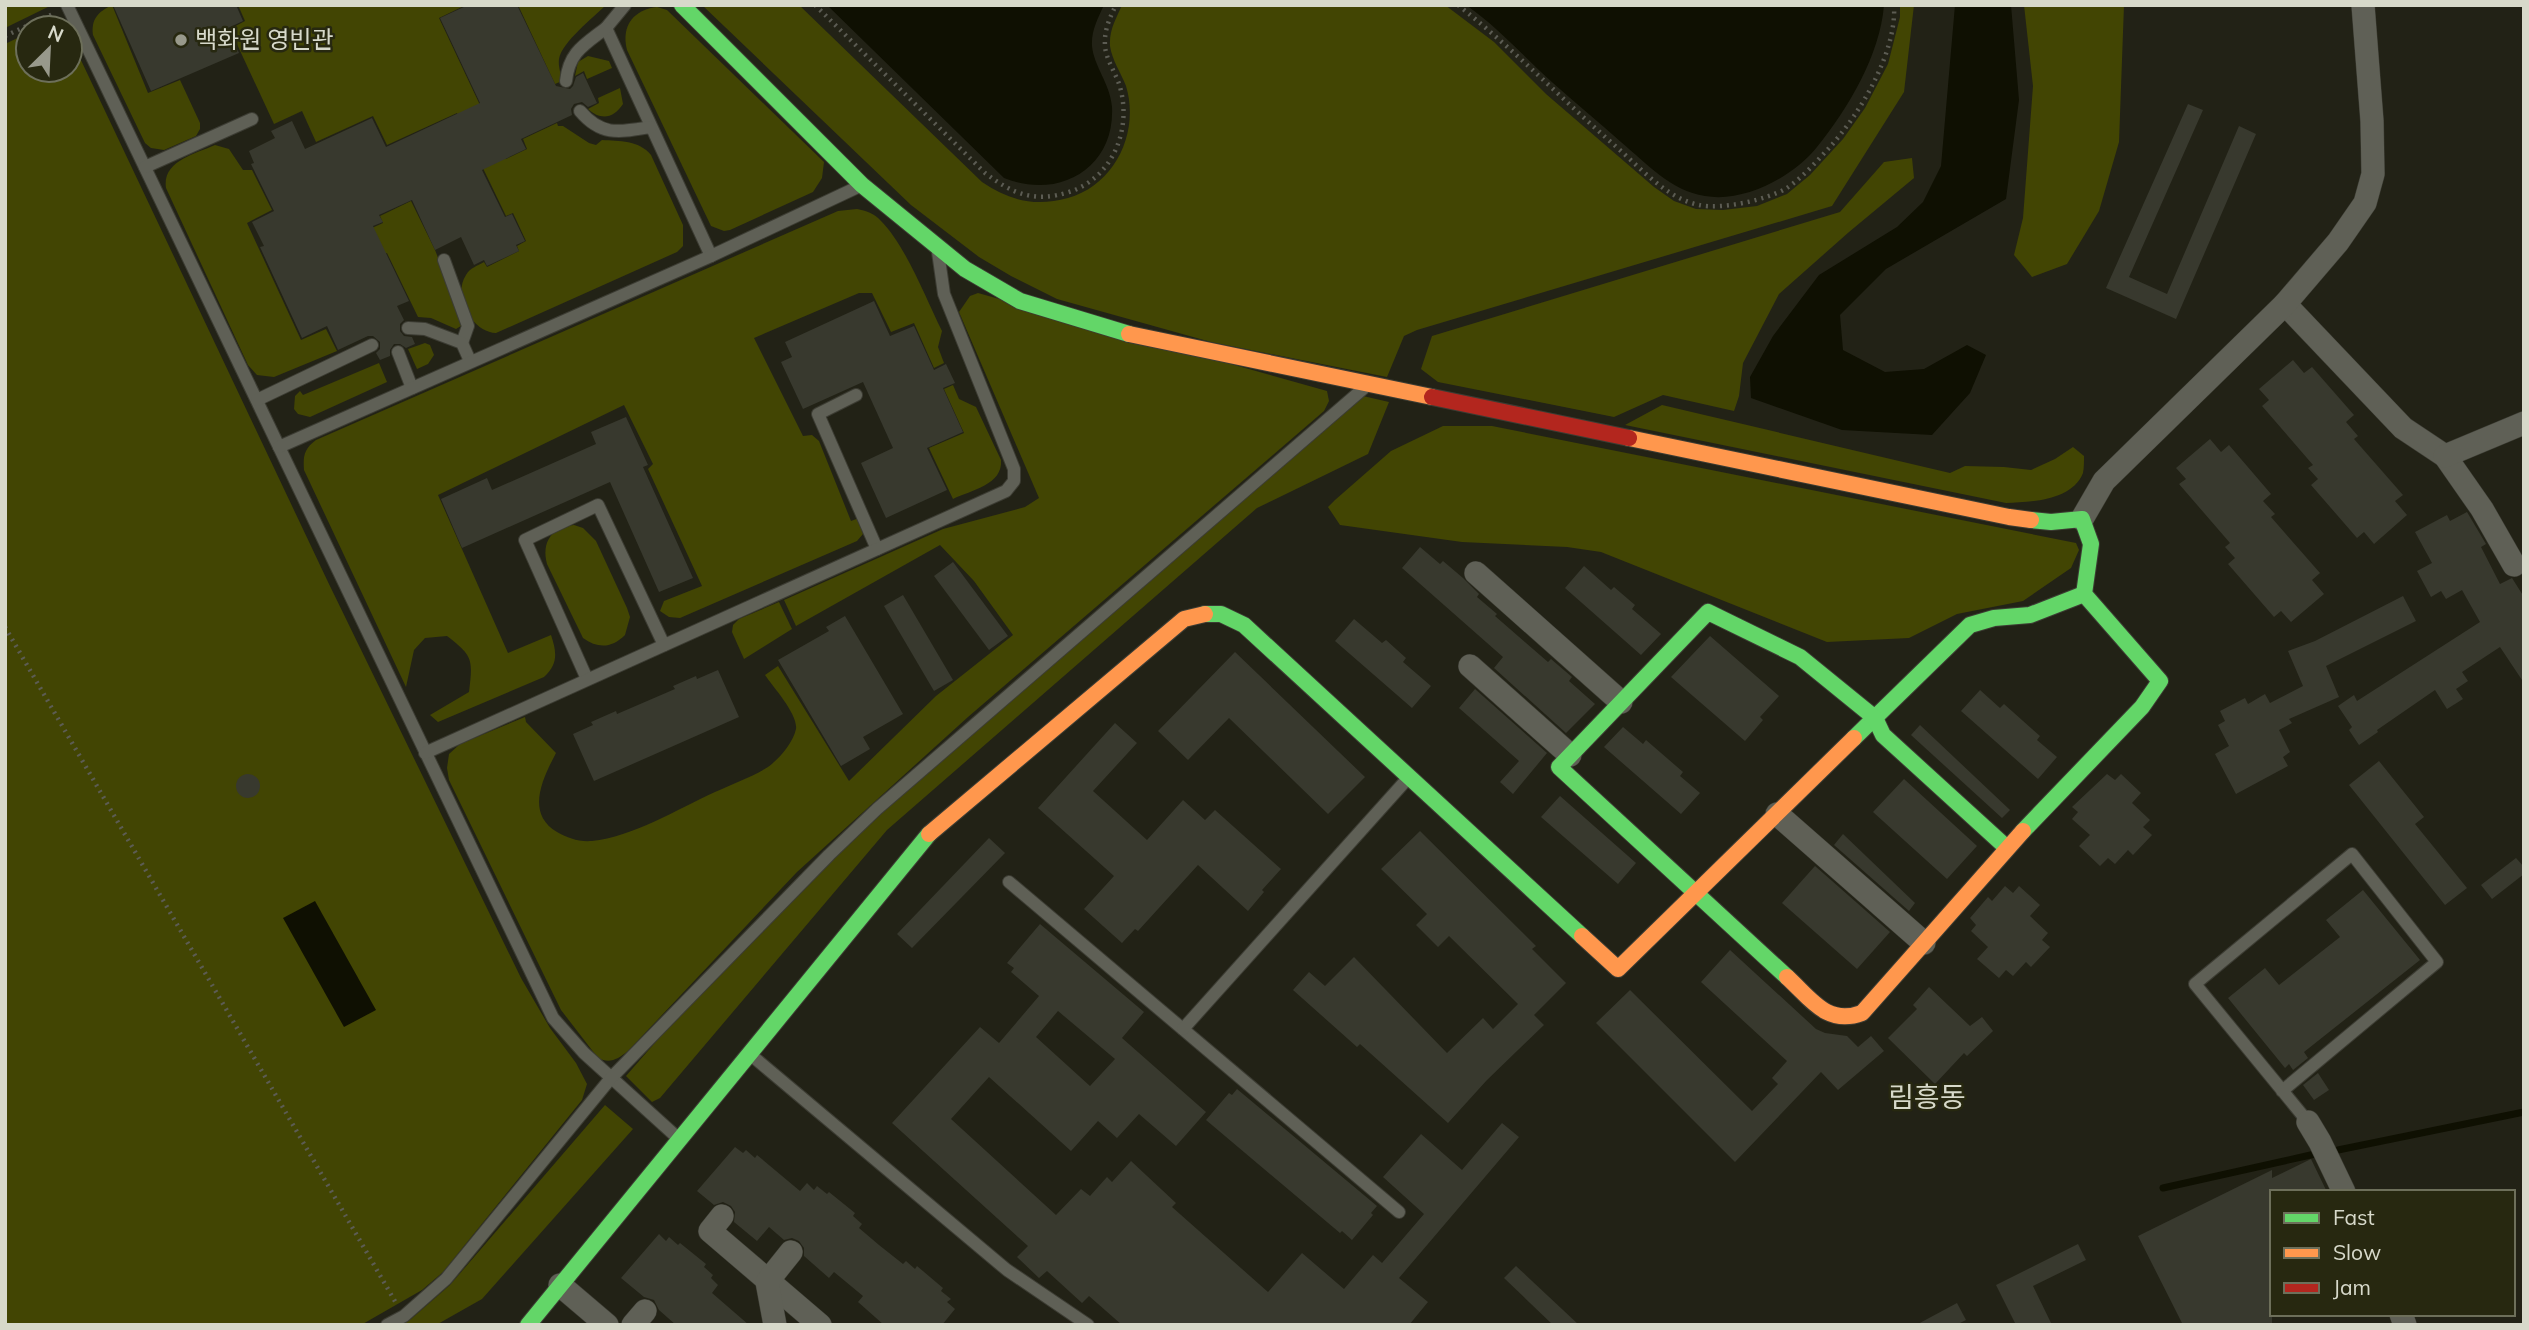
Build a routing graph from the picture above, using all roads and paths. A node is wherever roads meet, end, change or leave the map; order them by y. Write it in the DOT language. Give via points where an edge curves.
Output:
graph roads {
  1 [pos="625,5"];
  2 [pos="682,5"];
  3 [pos="815,5"];
  4 [pos="1115,5"];
  5 [pos="1458,5"];
  6 [pos="1894,5"];
  7 [pos="2363,5"];
  8 [pos="68,6"];
  9 [pos="606,28"];
  10 [pos="5,36"];
  11 [pos="566,81"];
  12 [pos="580,111"];
  13 [pos="252,119"];
  14 [pos="651,127"];
  15 [pos="145,167"];
  16 [pos="862,185"];
  17 [pos="937,248"];
  18 [pos="711,256"];
  19 [pos="444,260"];
  20 [pos="2285,304"];
  21 [pos="408,328"];
  22 [pos="463,343"];
  23 [pos="372,345"];
  24 [pos="398,352"];
  25 [pos="470,361"];
  26 [pos="1367,385"];
  27 [pos="412,388"];
  28 [pos="856,395"];
  29 [pos="257,400"];
  30 [pos="2524,423"];
  31 [pos="279,447"];
  32 [pos="2445,456"];
  33 [pos="2082,519"];
  34 [pos="877,549"];
  35 [pos="2514,565"];
  36 [pos="1476,573"];
  37 [pos="2084,594"];
  38 [pos="5,626"];
  39 [pos="664,645"];
  40 [pos="1470,666"];
  41 [pos="587,679"];
  42 [pos="1621,702"];
  43 [pos="1875,718"];
  44 [pos="425,753"];
  45 [pos="1570,755"];
  46 [pos="1409,777"];
  47 [pos="1777,814"];
  48 [pos="2007,848"];
  49 [pos="1009,882"];
  50 [pos="1696,893"];
  51 [pos="1924,943"];
  52 [pos="1183,1029"];
  53 [pos="750,1055"];
  54 [pos="611,1078"];
  55 [pos="2282,1091"];
  56 [pos="2308,1122"];
  57 [pos="679,1140"];
  58 [pos="2343,1190"];
  59 [pos="1399,1212"];
  60 [pos="722,1216"];
  61 [pos="791,1252"];
  62 [pos="767,1282"];
  63 [pos="560,1285"];
  64 [pos="404,1316"];
  65 [pos="387,1325"];
  66 [pos="528,1325"];
  67 [pos="607,1325"];
  68 [pos="775,1325"];
  69 [pos="820,1325"];
  70 [pos="1088,1325"];
  1 -- 9 [label="lane"];
  2 -- 16 [label="street"];
  3 -- 4 [label="path" via="985,173 1005,188 1028,196 1053,197 1097,177 1118,145 1124,105 1105,49 1106,26"];
  5 -- 6 [label="path" via="1657,183 1699,205 1725,206 1785,189 1809,171 1840,136 1882,63"];
  7 -- 20 [label="street" via="2373,174 2365,203"];
  8 -- 10 [label="path"];
  8 -- 15 [label="lane"];
  9 -- 11 [label="lane" via="579,48 568,66"];
  9 -- 14 [label="lane"];
  12 -- 14 [label="lane" via="589,121 614,133"];
  13 -- 15 [label="lane"];
  14 -- 18 [label="lane"];
  15 -- 29 [label="lane"];
  16 -- 17 [label="street"];
  16 -- 18 [label="lane"];
  17 -- 26 [label="street" via="1020,301 1122,333"];
  17 -- 34 [label="lane" via="944,293 1014,468 1014,481 1006,491"];
  18 -- 25 [label="lane"];
  19 -- 22 [label="lane" via="468,326"];
  20 -- 32 [label="street" via="2403,428"];
  20 -- 33 [label="street" via="2104,481"];
  21 -- 22 [label="lane" via="425,329"];
  22 -- 25 [label="lane"];
  23 -- 29 [label="lane"];
  24 -- 27 [label="lane"];
  25 -- 27 [label="lane"];
  26 -- 33 [label="street" via="2009,517 2051,522"];
  26 -- 54 [label="lane" via="877,809"];
  27 -- 31 [label="lane"];
  28 -- 34 [label="lane" via="818,414"];
  29 -- 31 [label="lane"];
  30 -- 32 [label="street"];
  31 -- 44 [label="lane"];
  32 -- 35 [label="street"];
  33 -- 37 [label="street" via="2091,544"];
  34 -- 39 [label="lane"];
  36 -- 42 [label="street"];
  37 -- 43 [label="street" via="2030,615 1970,625"];
  37 -- 48 [label="street" via="2161,681 2142,707"];
  38 -- 64 [label="path"];
  39 -- 41 [label="lane"];
  39 -- 41 [label="lane" via="598,505 525,540"];
  40 -- 45 [label="street"];
  41 -- 44 [label="lane"];
  42 -- 43 [label="street" via="1708,612 1800,657"];
  42 -- 45 [label="street"];
  43 -- 47 [label="street"];
  43 -- 48 [label="street" via="1883,734"];
  44 -- 54 [label="lane" via="554,1018"];
  45 -- 50 [label="street" via="1559,766"];
  46 -- 50 [label="street" via="1618,969"];
  46 -- 52 [label="lane"];
  46 -- 53 [label="street" via="1244,625 1210,611 1184,619 925,837"];
  47 -- 50 [label="street"];
  47 -- 51 [label="street"];
  48 -- 51 [label="street"];
  49 -- 52 [label="lane"];
  50 -- 51 [label="street" via="1828,1015 1849,1018 1862,1013"];
  52 -- 59 [label="lane"];
  53 -- 57 [label="street"];
  53 -- 70 [label="lane" via="1007,1270"];
  54 -- 57 [label="lane"];
  54 -- 64 [label="lane" via="446,1279"];
  55 -- 55 [label="lane" via="2195,984 2352,854 2437,962"];
  55 -- 56 [label="lane"];
  56 -- 58 [label="street"];
  57 -- 63 [label="street"];
  60 -- 62 [label="street" via="710,1231"];
  61 -- 62 [label="street"];
  62 -- 68 [label="street"];
  62 -- 69 [label="street"];
  63 -- 66 [label="street"];
  63 -- 67 [label="street"];
  64 -- 65 [label="lane"];
}
